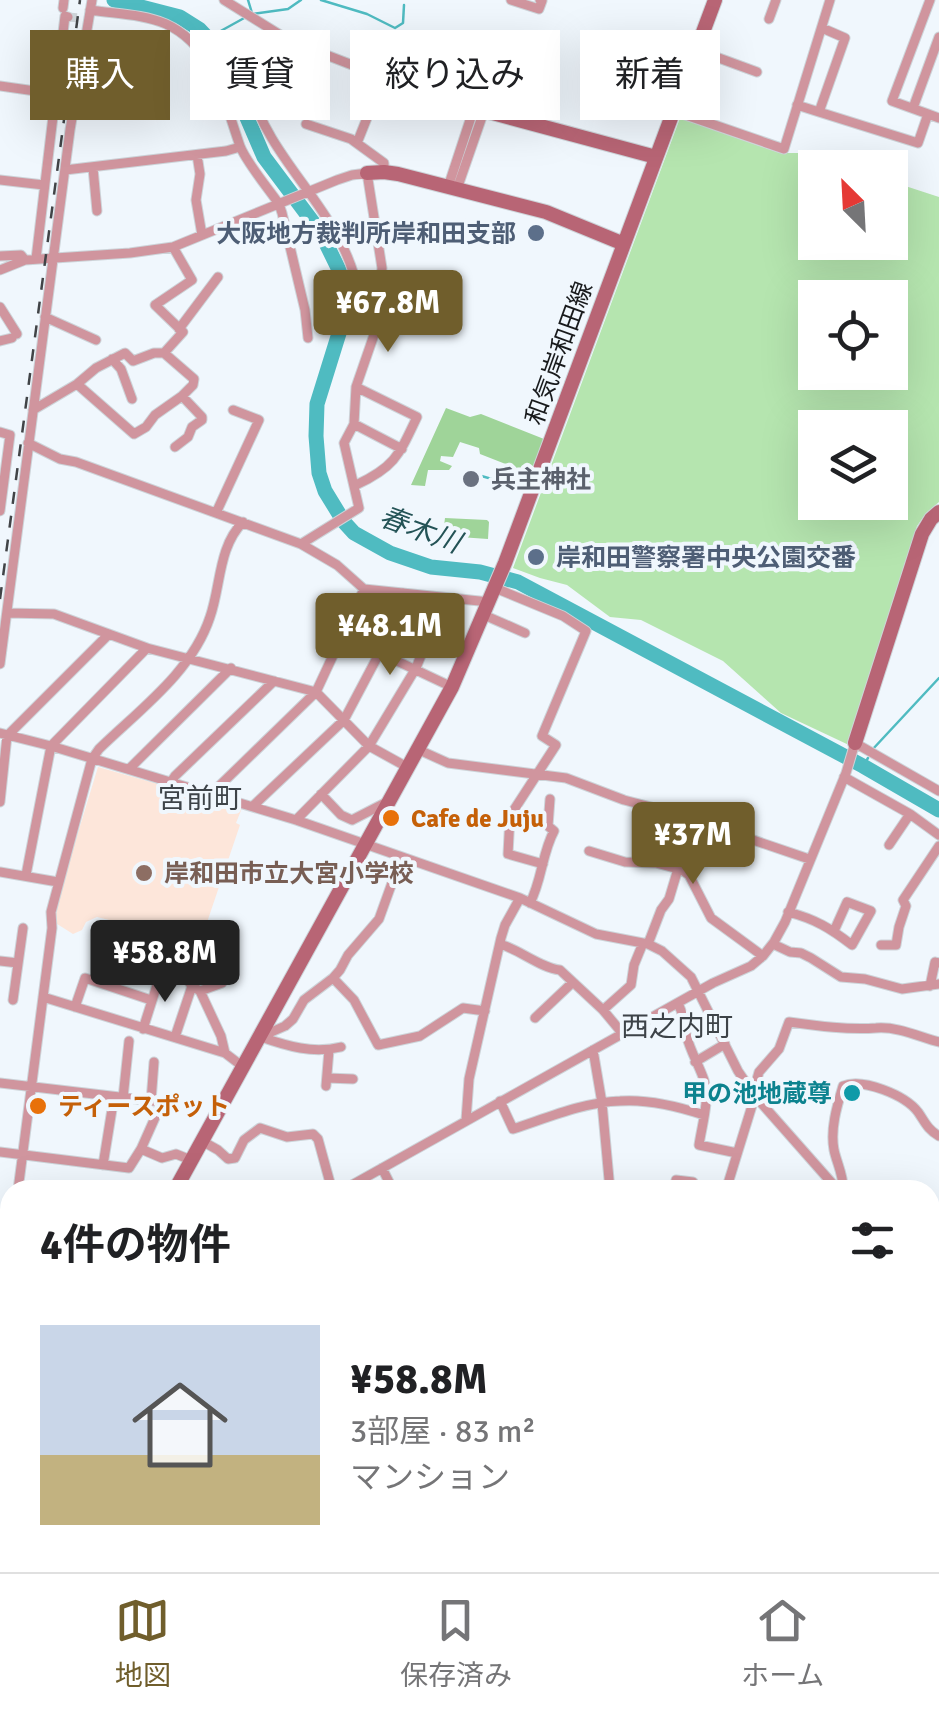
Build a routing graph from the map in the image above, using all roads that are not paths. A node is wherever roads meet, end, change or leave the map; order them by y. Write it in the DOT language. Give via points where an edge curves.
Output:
graph roads {
  1 [pos="224,0"];
  2 [pos="510,0"];
  3 [pos="540,0"];
  4 [pos="716,0"];
  5 [pos="776,0"];
  6 [pos="830,0"];
  7 [pos="930,0"];
  8 [pos="91,6"];
  9 [pos="768,20"];
  10 [pos="822,28"];
  11 [pos="705,30"];
  12 [pos="915,39"];
  13 [pos="937,42"];
  14 [pos="720,59"];
  15 [pos="350,65"];
  16 [pos="756,72"];
  17 [pos="0,86"];
  18 [pos="30,90"];
  19 [pos="797,106"];
  20 [pos="912,108"];
  21 [pos="819,112"];
  22 [pos="934,116"];
  23 [pos="53,120"];
  24 [pos="261,120"];
  25 [pos="367,120"];
  26 [pos="476,120"];
  27 [pos="517,120"];
  28 [pos="670,120"];
  29 [pos="702,120"];
  30 [pos="306,124"];
  31 [pos="358,143"];
  32 [pos="240,147"];
  33 [pos="197,155"];
  34 [pos="656,157"];
  35 [pos="93,168"];
  36 [pos="65,170"];
  37 [pos="384,172"];
  38 [pos="367,173"];
  39 [pos="0,180"];
  40 [pos="44,186"];
  41 [pos="453,188"];
  42 [pos="308,192"];
  43 [pos="280,203"];
  44 [pos="97,211"];
  45 [pos="202,235"];
  46 [pos="624,244"];
  47 [pos="173,246"];
  48 [pos="0,256"];
  49 [pos="53,257"];
  50 [pos="30,259"];
  51 [pos="0,270"];
  52 [pos="218,277"];
  53 [pos="358,293"];
  54 [pos="0,307"];
  55 [pos="45,317"];
  56 [pos="180,328"];
  57 [pos="308,338"];
  58 [pos="96,340"];
  59 [pos="0,342"];
  60 [pos="164,353"];
  61 [pos="112,359"];
  62 [pos="78,384"];
  63 [pos="356,387"];
  64 [pos="182,396"];
  65 [pos="132,399"];
  66 [pos="32,410"];
  67 [pos="233,410"];
  68 [pos="354,424"];
  69 [pos="5,434"];
  70 [pos="28,443"];
  71 [pos="175,447"];
  72 [pos="402,450"];
  73 [pos="356,485"];
  74 [pos="0,511"];
  75 [pos="939,512"];
  76 [pos="216,513"];
  77 [pos="243,522"];
  78 [pos="301,544"];
  79 [pos="364,589"];
  80 [pos="402,594"];
  81 [pos="444,598"];
  82 [pos="491,598"];
  83 [pos="7,612"];
  84 [pos="525,633"];
  85 [pos="109,634"];
  86 [pos="344,636"];
  87 [pos="148,648"];
  88 [pos="380,652"];
  89 [pos="188,658"];
  90 [pos="0,664"];
  91 [pos="231,668"];
  92 [pos="416,668"];
  93 [pos="274,681"];
  94 [pos="452,687"];
  95 [pos="316,692"];
  96 [pos="344,720"];
  97 [pos="4,734"];
  98 [pos="855,745"];
  99 [pos="50,746"];
  100 [pos="370,746"];
  101 [pos="417,749"];
  102 [pos="92,759"];
  103 [pos="406,767"];
  104 [pos="129,770"];
  105 [pos="536,774"];
  106 [pos="845,775"];
  107 [pos="171,782"];
  108 [pos="939,791"];
  109 [pos="211,794"];
  110 [pos="321,794"];
  111 [pos="550,799"];
  112 [pos="0,802"];
  113 [pos="387,802"];
  114 [pos="253,806"];
  115 [pos="910,814"];
  116 [pos="688,818"];
  117 [pos="296,820"];
  118 [pos="939,835"];
  119 [pos="364,844"];
  120 [pos="890,845"];
  121 [pos="939,846"];
  122 [pos="588,851"];
  123 [pos="401,858"];
  124 [pos="809,859"];
  125 [pos="543,864"];
  126 [pos="678,868"];
  127 [pos="0,872"];
  128 [pos="26,875"];
  129 [pos="58,882"];
  130 [pos="525,901"];
  131 [pos="788,912"];
  132 [pos="23,928"];
  133 [pos="834,931"];
  134 [pos="500,944"];
  135 [pos="646,944"];
  136 [pos="773,944"];
  137 [pos="880,945"];
  138 [pos="763,956"];
  139 [pos="0,961"];
  140 [pos="18,963"];
  141 [pos="939,963"];
  142 [pos="334,978"];
  143 [pos="573,982"];
  144 [pos="222,983"];
  145 [pos="934,985"];
  146 [pos="196,988"];
  147 [pos="698,992"];
  148 [pos="43,997"];
  149 [pos="13,1000"];
  150 [pos="151,1000"];
  151 [pos="678,1003"];
  152 [pos="75,1007"];
  153 [pos="603,1010"];
  154 [pos="485,1011"];
  155 [pos="535,1018"];
  156 [pos="143,1029"];
  157 [pos="622,1034"];
  158 [pos="260,1036"];
  159 [pos="175,1037"];
  160 [pos="129,1042"];
  161 [pos="939,1042"];
  162 [pos="725,1044"];
  163 [pos="592,1050"];
  164 [pos="225,1053"];
  165 [pos="154,1062"];
  166 [pos="695,1062"];
  167 [pos="242,1066"];
  168 [pos="352,1079"];
  169 [pos="0,1083"];
  170 [pos="31,1087"];
  171 [pos="754,1094"];
  172 [pos="118,1097"];
  173 [pos="151,1101"];
  174 [pos="500,1101"];
  175 [pos="602,1103"];
  176 [pos="704,1115"];
  177 [pos="466,1120"];
  178 [pos="939,1136"];
  179 [pos="202,1141"];
  180 [pos="141,1149"];
  181 [pos="0,1152"];
  182 [pos="737,1154"];
  183 [pos="22,1155"];
  184 [pos="192,1160"];
  185 [pos="103,1165"];
  186 [pos="382,1168"];
  187 [pos="19,1180"];
  188 [pos="181,1180"];
  189 [pos="329,1180"];
  190 [pos="361,1180"];
  191 [pos="388,1180"];
  192 [pos="609,1180"];
  193 [pos="729,1180"];
  194 [pos="832,1180"];
  195 [pos="843,1180"];
  1 -- 15 [label="street" via="290,40"];
  2 -- 3 [label="street" via="539,9"];
  4 -- 11 [label="main road, 和気岸和田線"];
  5 -- 9 [label="street"];
  6 -- 10 [label="street"];
  7 -- 12 [label="street"];
  8 -- 32 [label="street" via="167,24 190,39 216,77"];
  8 -- 36 [label="street"];
  10 -- 19 [label="street"];
  10 -- 21 [label="street" via="845,38"];
  12 -- 13 [label="street"];
  12 -- 20 [label="street" via="892,101"];
  13 -- 20 [label="street"];
  14 -- 16 [label="street"];
  17 -- 18 [label="street"];
  19 -- 21 [label="street"];
  19 -- 29 [label="street" via="784,149"];
  20 -- 22 [label="street"];
  21 -- 22 [label="street" via="918,143"];
  23 -- 40 [label="street"];
  24 -- 42 [label="street"];
  25 -- 31 [label="street"];
  26 -- 41 [label="street"];
  27 -- 34 [label="main road"];
  28 -- 34 [label="main road, 和気岸和田線"];
  30 -- 31 [label="street"];
  31 -- 37 [label="street" via="384,162"];
  32 -- 33 [label="street"];
  32 -- 43 [label="street"];
  33 -- 35 [label="street"];
  33 -- 45 [label="street"];
  34 -- 46 [label="main road, 和気岸和田線"];
  35 -- 36 [label="street"];
  35 -- 44 [label="street"];
  36 -- 49 [label="street"];
  37 -- 38 [label="main road"];
  37 -- 41 [label="main road"];
  38 -- 42 [label="street"];
  38 -- 63 [label="street" via="382,268 375,332"];
  39 -- 40 [label="street"];
  40 -- 50 [label="street"];
  41 -- 46 [label="main road" via="546,212"];
  42 -- 43 [label="street"];
  42 -- 53 [label="street" via="335,230"];
  43 -- 45 [label="street"];
  43 -- 57 [label="street"];
  45 -- 47 [label="street"];
  46 -- 82 [label="main road, 和気岸和田線"];
  47 -- 49 [label="street"];
  47 -- 56 [label="street" via="192,280 155,305"];
  48 -- 50 [label="street"];
  49 -- 50 [label="street"];
  49 -- 55 [label="street"];
  50 -- 51 [label="street"];
  52 -- 56 [label="street"];
  54 -- 59 [label="street" via="14,336"];
  55 -- 58 [label="street"];
  55 -- 66 [label="street"];
  56 -- 60 [label="street"];
  60 -- 61 [label="street"];
  60 -- 64 [label="street" via="194,379"];
  61 -- 62 [label="street"];
  61 -- 65 [label="street"];
  62 -- 64 [label="street" via="134,434"];
  62 -- 66 [label="street"];
  63 -- 68 [label="street"];
  63 -- 72 [label="street" via="418,417"];
  64 -- 71 [label="street" via="202,420"];
  66 -- 70 [label="street"];
  67 -- 76 [label="street" via="259,420"];
  68 -- 72 [label="street"];
  68 -- 73 [label="street" via="344,443"];
  69 -- 74 [label="street"];
  70 -- 76 [label="street"];
  70 -- 83 [label="street"];
  72 -- 73 [label="street" via="386,470"];
  73 -- 78 [label="street" via="360,508"];
  75 -- 98 [label="main road" via="922,534"];
  76 -- 77 [label="street"];
  77 -- 78 [label="street"];
  77 -- 89 [label="street" via="232,533 210,618"];
  78 -- 79 [label="street"];
  79 -- 80 [label="street"];
  79 -- 86 [label="street"];
  80 -- 81 [label="street"];
  80 -- 88 [label="street"];
  81 -- 82 [label="street"];
  81 -- 92 [label="street"];
  82 -- 84 [label="street"];
  82 -- 94 [label="main road, 和気岸和田線"];
  82 -- 105 [label="street" via="563,616 586,632 542,736 556,745"];
  83 -- 85 [label="street" via="54,614"];
  83 -- 90 [label="street"];
  85 -- 87 [label="street"];
  85 -- 97 [label="street"];
  86 -- 88 [label="street"];
  86 -- 95 [label="street"];
  87 -- 89 [label="street"];
  87 -- 99 [label="street"];
  88 -- 92 [label="street"];
  88 -- 96 [label="street"];
  89 -- 91 [label="street"];
  89 -- 102 [label="street"];
  91 -- 93 [label="street"];
  91 -- 104 [label="street"];
  92 -- 94 [label="street"];
  92 -- 100 [label="street"];
  93 -- 95 [label="street"];
  93 -- 107 [label="street"];
  94 -- 101 [label="main road, 和気岸和田線"];
  95 -- 96 [label="street"];
  95 -- 109 [label="street"];
  96 -- 100 [label="street"];
  96 -- 114 [label="street"];
  97 -- 99 [label="street"];
  97 -- 112 [label="street"];
  98 -- 106 [label="street"];
  98 -- 108 [label="street"];
  99 -- 102 [label="street"];
  99 -- 128 [label="street"];
  100 -- 103 [label="street"];
  100 -- 110 [label="street"];
  101 -- 103 [label="main road, 和気岸和田線"];
  101 -- 105 [label="street" via="448,763"];
  102 -- 104 [label="street"];
  102 -- 129 [label="street"];
  103 -- 113 [label="main road, 和気岸和田線"];
  104 -- 107 [label="street"];
  105 -- 116 [label="street"];
  105 -- 125 [label="street" via="510,816 508,854"];
  106 -- 115 [label="street"];
  106 -- 124 [label="street"];
  107 -- 109 [label="street"];
  109 -- 114 [label="street"];
  110 -- 113 [label="street" via="352,820"];
  110 -- 117 [label="street"];
  111 -- 125 [label="street" via="548,826 554,831"];
  113 -- 119 [label="main road, 和気岸和田線"];
  114 -- 117 [label="street"];
  115 -- 118 [label="street"];
  115 -- 120 [label="street"];
  116 -- 124 [label="street"];
  116 -- 126 [label="street"];
  117 -- 119 [label="street"];
  119 -- 123 [label="street"];
  119 -- 158 [label="main road, 和気岸和田線"];
  121 -- 137 [label="street" via="903,900 896,945"];
  122 -- 126 [label="street"];
  123 -- 130 [label="street"];
  123 -- 142 [label="street" via="379,919"];
  124 -- 131 [label="street"];
  125 -- 130 [label="street" via="536,890"];
  126 -- 135 [label="street"];
  126 -- 138 [label="street" via="689,875 711,918"];
  127 -- 128 [label="street"];
  128 -- 129 [label="street"];
  129 -- 148 [label="street"];
  130 -- 134 [label="street" via="505,925"];
  130 -- 135 [label="street" via="596,934"];
  131 -- 133 [label="street"];
  131 -- 136 [label="street"];
  132 -- 140 [label="street"];
  133 -- 133 [label="street" via="852,946 871,910 847,902"];
  134 -- 143 [label="street"];
  134 -- 154 [label="street"];
  135 -- 147 [label="street" via="678,964"];
  135 -- 153 [label="street" via="631,984"];
  136 -- 138 [label="street"];
  136 -- 145 [label="street" via="841,977 902,989"];
  138 -- 147 [label="street"];
  139 -- 140 [label="street"];
  140 -- 149 [label="street"];
  141 -- 145 [label="street"];
  142 -- 154 [label="street" via="378,1046 420,1036 463,1008"];
  142 -- 158 [label="street" via="304,1000 285,1026"];
  143 -- 153 [label="street"];
  143 -- 155 [label="street"];
  144 -- 146 [label="street"];
  146 -- 150 [label="street" via="179,968 164,963"];
  146 -- 159 [label="street"];
  146 -- 164 [label="street"];
  147 -- 151 [label="street"];
  147 -- 162 [label="street"];
  148 -- 152 [label="street"];
  148 -- 170 [label="street"];
  150 -- 152 [label="street" via="85,978"];
  150 -- 156 [label="street"];
  151 -- 157 [label="street"];
  151 -- 166 [label="street"];
  152 -- 156 [label="street"];
  153 -- 157 [label="street"];
  154 -- 177 [label="street"];
  156 -- 159 [label="street"];
  157 -- 163 [label="street"];
  158 -- 167 [label="main road, 和気岸和田線"];
  158 -- 168 [label="street" via="296,1048 335,1048 326,1082"];
  159 -- 164 [label="street"];
  160 -- 172 [label="street"];
  161 -- 171 [label="street" via="885,1029 789,1022 779,1049 759,1072"];
  162 -- 166 [label="street"];
  162 -- 171 [label="street"];
  163 -- 174 [label="street"];
  163 -- 175 [label="street"];
  164 -- 167 [label="street"];
  165 -- 173 [label="street"];
  166 -- 176 [label="street" via="704,1080"];
  167 -- 179 [label="main road, 和気岸和田線"];
  169 -- 170 [label="street"];
  170 -- 172 [label="street"];
  170 -- 183 [label="street"];
  171 -- 182 [label="street"];
  171 -- 194 [label="street"];
  172 -- 173 [label="street"];
  172 -- 185 [label="street"];
  173 -- 180 [label="street" via="162,1102"];
  174 -- 175 [label="street" via="514,1129"];
  174 -- 177 [label="street"];
  175 -- 176 [label="street" via="671,1104"];
  175 -- 192 [label="street"];
  176 -- 182 [label="street" via="698,1145"];
  177 -- 186 [label="street"];
  178 -- 195 [label="street" via="893,1094 844,1086 832,1134"];
  179 -- 184 [label="main road, 和気岸和田線"];
  179 -- 189 [label="street" via="228,1159 260,1128 287,1137 313,1134"];
  180 -- 184 [label="street"];
  180 -- 185 [label="street" via="128,1168"];
  181 -- 183 [label="street"];
  182 -- 193 [label="street"];
  183 -- 185 [label="street"];
  183 -- 187 [label="street"];
  184 -- 188 [label="main road, 和気岸和田線"];
  186 -- 190 [label="street"];
  186 -- 191 [label="street"];
}
